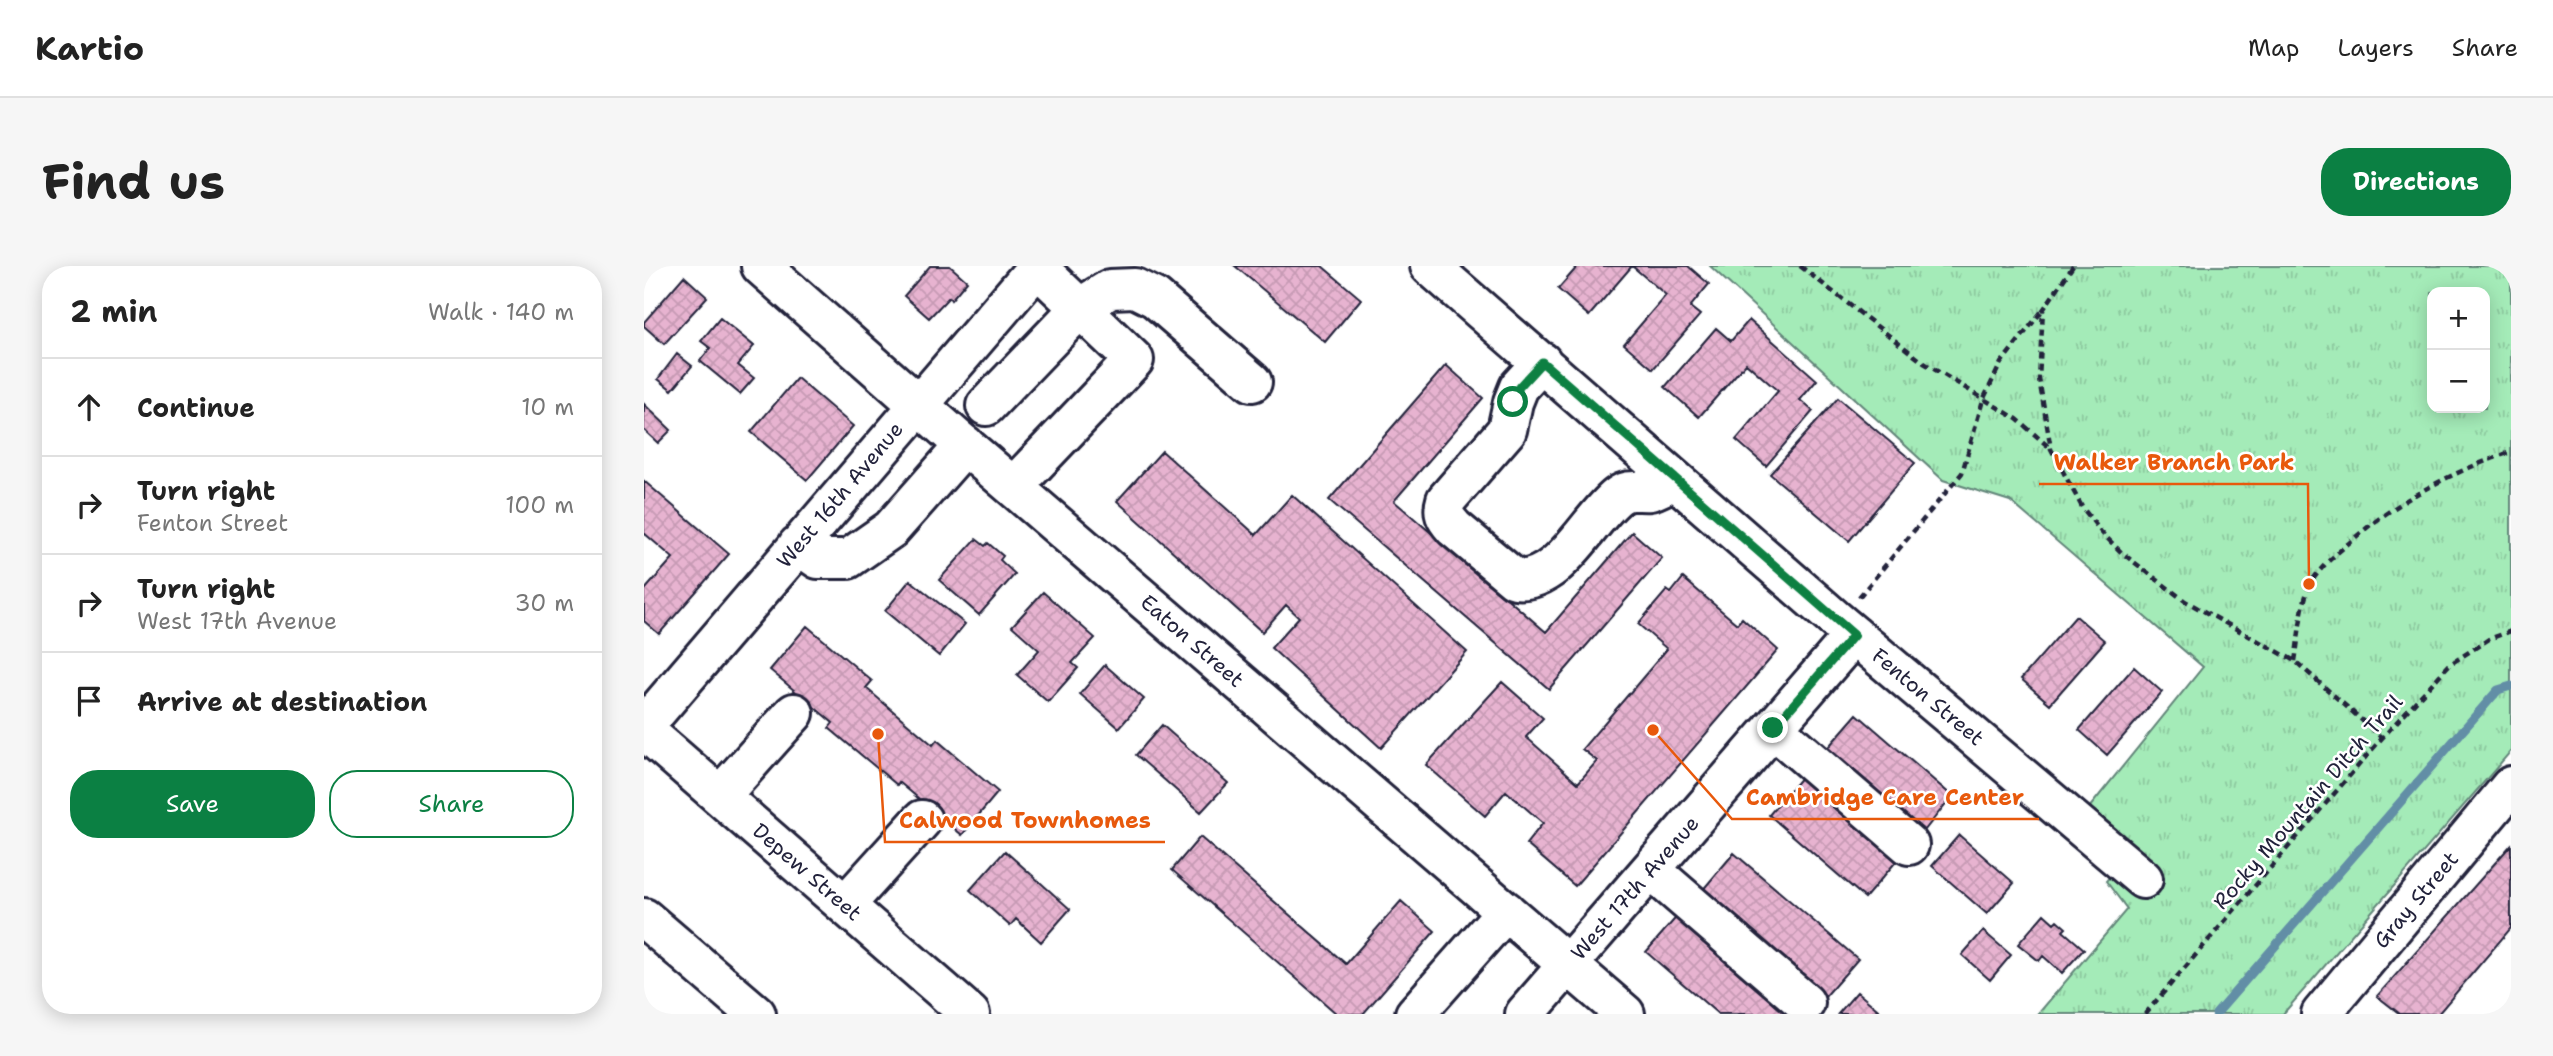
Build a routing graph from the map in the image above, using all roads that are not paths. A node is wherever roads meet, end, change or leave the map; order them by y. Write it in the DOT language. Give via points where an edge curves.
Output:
graph roads {
  1 [pos="761,266"];
  2 [pos="1430,266"];
  3 [pos="1038,267"];
  4 [pos="1081,307"];
  5 [pos="1542,362"];
  6 [pos="1252,382"];
  7 [pos="918,404"];
  8 [pos="986,406"];
  9 [pos="965,445"];
  10 [pos="872,457"];
  11 [pos="1675,480"];
  12 [pos="1013,487"];
  13 [pos="919,498"];
  14 [pos="798,545"];
  15 [pos="1855,618"];
  16 [pos="794,713"];
  17 [pos="644,728"];
  18 [pos="1773,728"];
  19 [pos="2511,786"];
  20 [pos="720,796"];
  21 [pos="922,820"];
  22 [pos="1909,845"];
  23 [pos="1651,870"];
  24 [pos="2143,879"];
  25 [pos="845,905"];
  26 [pos="1506,912"];
  27 [pos="644,918"];
  28 [pos="1568,965"];
  29 [pos="1805,1003"];
  30 [pos="756,1014"];
  31 [pos="970,1014"];
  32 [pos="1415,1014"];
  33 [pos="1525,1014"];
  34 [pos="1625,1014"];
  35 [pos="2321,1014"];
  1 -- 7 [label="street, Eaton Street"];
  2 -- 5 [label="street, Fenton Street"];
  3 -- 4 [label="street"];
  3 -- 7 [label="street, West 16th Avenue"];
  4 -- 6 [label="street" via="1110,289 1135,288 1155,298"];
  4 -- 8 [label="street"];
  4 -- 12 [label="street" via="1134,360"];
  5 -- 11 [label="street, Fenton Street"];
  5 -- 11 [label="street" via="1519,387 1507,430 1446,500 1443,510 1454,528 1515,579 1525,581 1555,565 1619,495 1635,489 1649,491"];
  7 -- 9 [label="street, Eaton Street"];
  7 -- 10 [label="street, West 16th Avenue"];
  9 -- 12 [label="street, Eaton Street"];
  9 -- 13 [label="street"];
  10 -- 13 [label="street"];
  10 -- 14 [label="street, West 16th Avenue"];
  11 -- 15 [label="street, Fenton Street"];
  12 -- 26 [label="street, Eaton Street"];
  13 -- 14 [label="street" via="891,529 848,559 818,559"];
  14 -- 17 [label="street, West 16th Avenue"];
  15 -- 18 [label="street, West 17th Avenue"];
  15 -- 24 [label="street, Fenton Street"];
  16 -- 20 [label="street"];
  17 -- 20 [label="street, Depew Street"];
  18 -- 22 [label="street"];
  18 -- 23 [label="street, West 17th Avenue"];
  19 -- 35 [label="street, Gray Street"];
  20 -- 25 [label="street, Depew Street"];
  21 -- 25 [label="street"];
  23 -- 28 [label="street, West 17th Avenue"];
  23 -- 29 [label="street"];
  25 -- 31 [label="street, Depew Street"];
  26 -- 28 [label="street, Eaton Street"];
  26 -- 32 [label="street"];
  27 -- 30 [label="street"];
  28 -- 33 [label="street, West 17th Avenue"];
  28 -- 34 [label="street, Eaton Street"];
}
